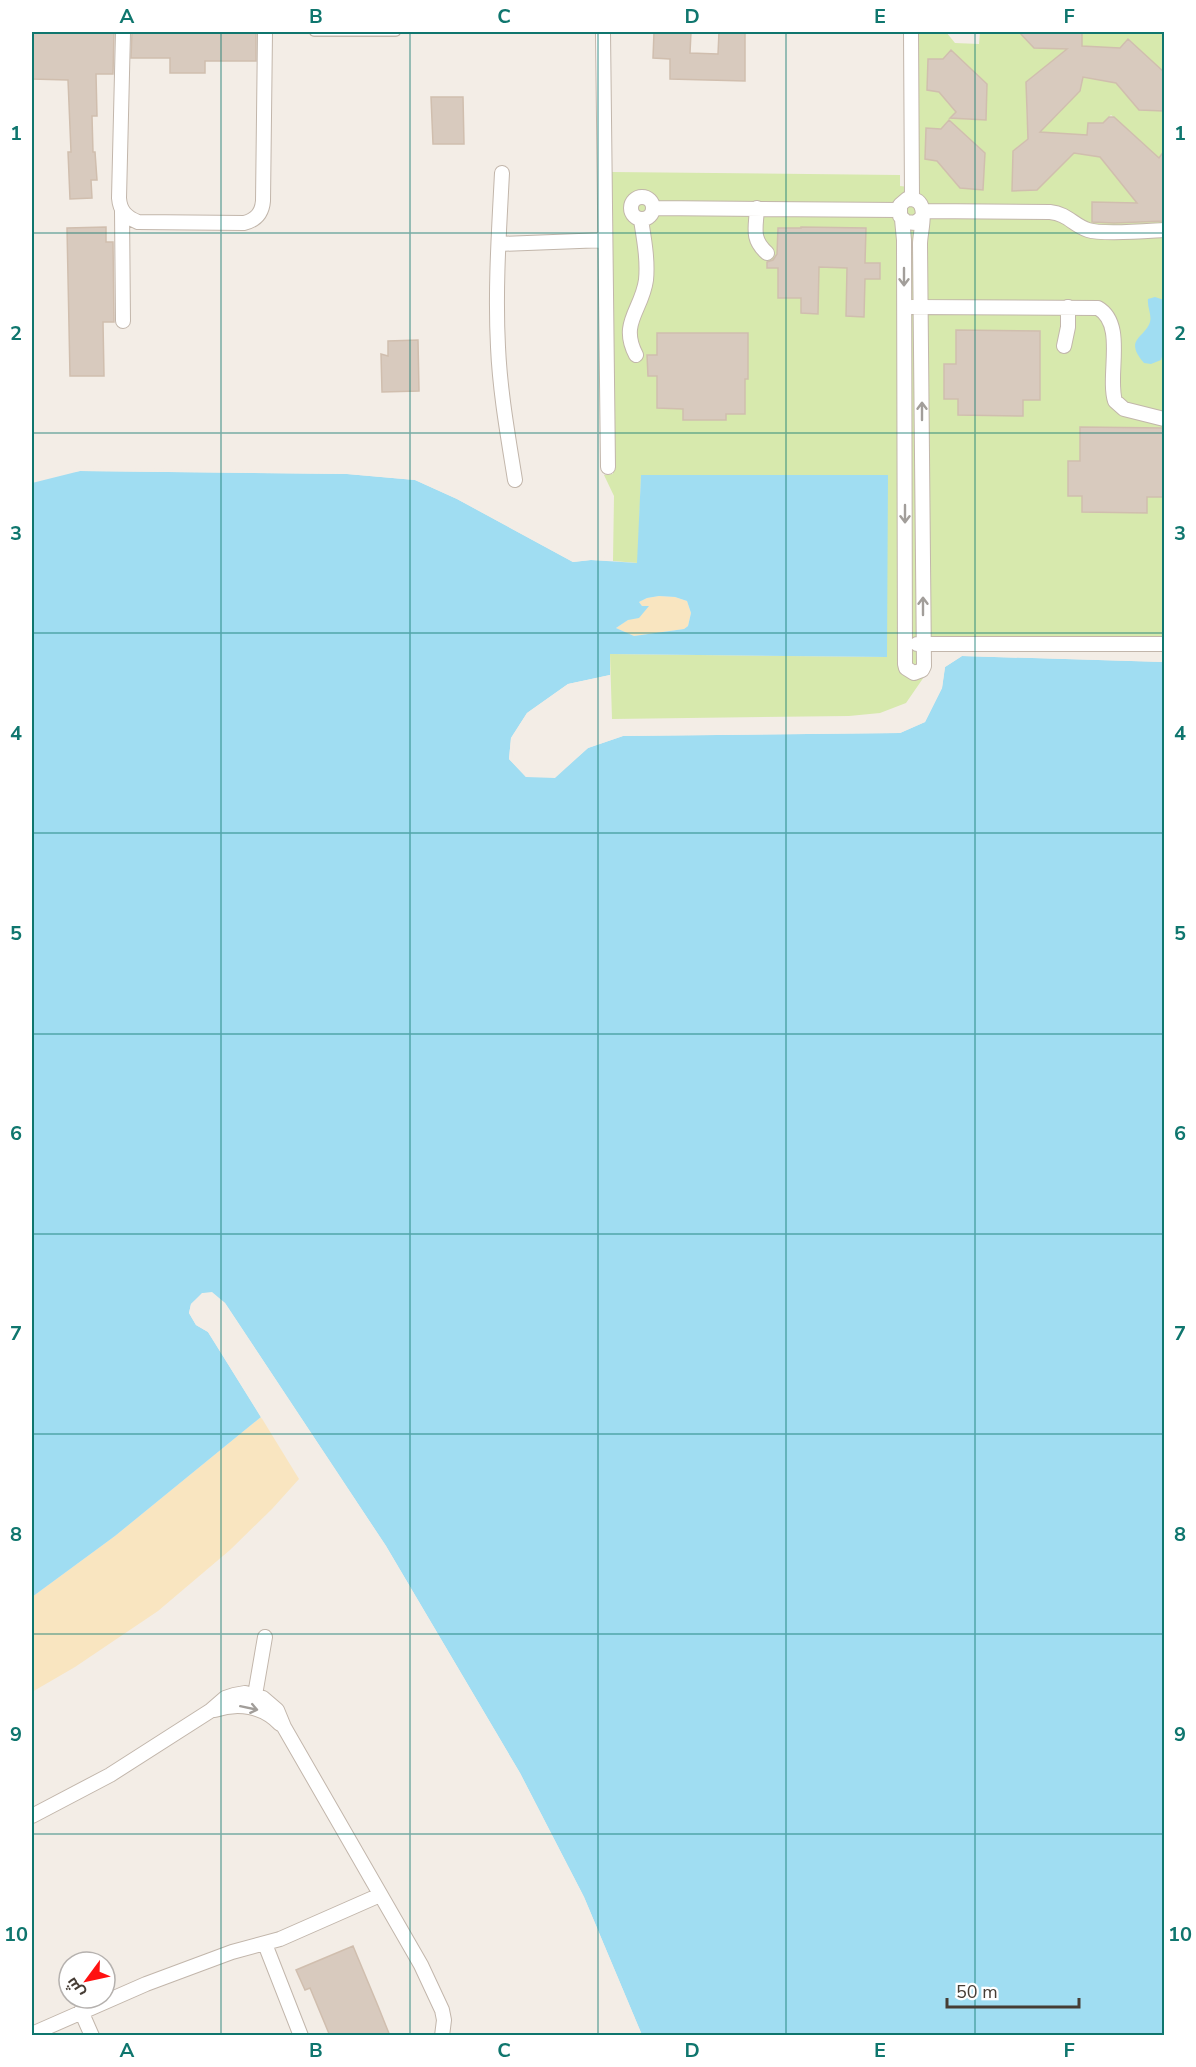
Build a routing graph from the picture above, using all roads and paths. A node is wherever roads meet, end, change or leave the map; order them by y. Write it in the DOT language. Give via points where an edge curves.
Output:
graph roads {
  1 [pos="123,32"];
  2 [pos="265,32"];
  3 [pos="314,32"];
  4 [pos="396,32"];
  5 [pos="603,32"];
  6 [pos="911,32"];
  7 [pos="502,173"];
  8 [pos="912,198"];
  9 [pos="653,208"];
  10 [pos="757,208"];
  11 [pos="122,211"];
  12 [pos="900,214"];
  13 [pos="923,214"];
  14 [pos="640,220"];
  15 [pos="1164,230"];
  16 [pos="605,240"];
  17 [pos="498,244"];
  18 [pos="767,253"];
  19 [pos="904,307"];
  20 [pos="921,307"];
  21 [pos="1068,307"];
  22 [pos="123,321"];
  23 [pos="1064,346"];
  24 [pos="636,355"];
  25 [pos="1164,420"];
  26 [pos="608,467"];
  27 [pos="905,475"];
  28 [pos="922,475"];
  29 [pos="515,480"];
  30 [pos="905,644"];
  31 [pos="923,644"];
  32 [pos="1164,644"];
  33 [pos="265,1637"];
  34 [pos="255,1695"];
  35 [pos="210,1712"];
  36 [pos="284,1727"];
  37 [pos="32,1816"];
  38 [pos="380,1895"];
  39 [pos="265,1944"];
  40 [pos="81,2011"];
  41 [pos="32,2034"];
  42 [pos="92,2036"];
  43 [pos="301,2036"];
  44 [pos="442,2036"];
  1 -- 11 [label="street" via="119,198"];
  2 -- 11 [label="street" via="264,190 260,213 244,223 138,222"];
  3 -- 4 [label="lane"];
  5 -- 16 [label="street"];
  6 -- 8 [label="street"];
  7 -- 17 [label="street"];
  8 -- 12 [label="street" via="903,202"];
  8 -- 13 [label="street" via="920,202"];
  9 -- 10 [label="street"];
  9 -- 14 [label="street" via="650,216"];
  9 -- 14 [label="street" via="648,199 634,200 632,214"];
  10 -- 12 [label="street"];
  10 -- 18 [label="street" via="756,239"];
  11 -- 22 [label="street"];
  12 -- 13 [label="street" via="911,223"];
  12 -- 19 [label="street, one-way" via="904,233"];
  13 -- 15 [label="street" via="1050,212 1063,214 1092,231"];
  13 -- 20 [label="street"];
  14 -- 24 [label="street" via="646,273 629,327"];
  16 -- 17 [label="street"];
  16 -- 26 [label="street"];
  17 -- 29 [label="street" via="499,365"];
  19 -- 20 [label="street"];
  19 -- 27 [label="street"];
  20 -- 21 [label="street"];
  28 -- 20 [label="street, one-way"];
  21 -- 23 [label="street"];
  21 -- 25 [label="street" via="1098,308 1110,317 1114,398 1124,409"];
  27 -- 28 [label="street"];
  27 -- 30 [label="street, one-way"];
  31 -- 28 [label="street, one-way"];
  30 -- 31 [label="street"];
  30 -- 31 [label="street" via="906,668 914,673 924,666"];
  31 -- 32 [label="street"];
  33 -- 34 [label="street"];
  34 -- 35 [label="street" via="225,1698"];
  34 -- 36 [label="street" via="277,1710"];
  35 -- 36 [label="street, one-way" via="230,1706 249,1707 268,1714"];
  35 -- 37 [label="street" via="110,1775"];
  36 -- 38 [label="street"];
  38 -- 39 [label="street"];
  38 -- 44 [label="street" via="439,2002 444,2020"];
  39 -- 40 [label="street" via="225,1954"];
  39 -- 43 [label="street"];
  40 -- 41 [label="street"];
  40 -- 42 [label="street"];
}
